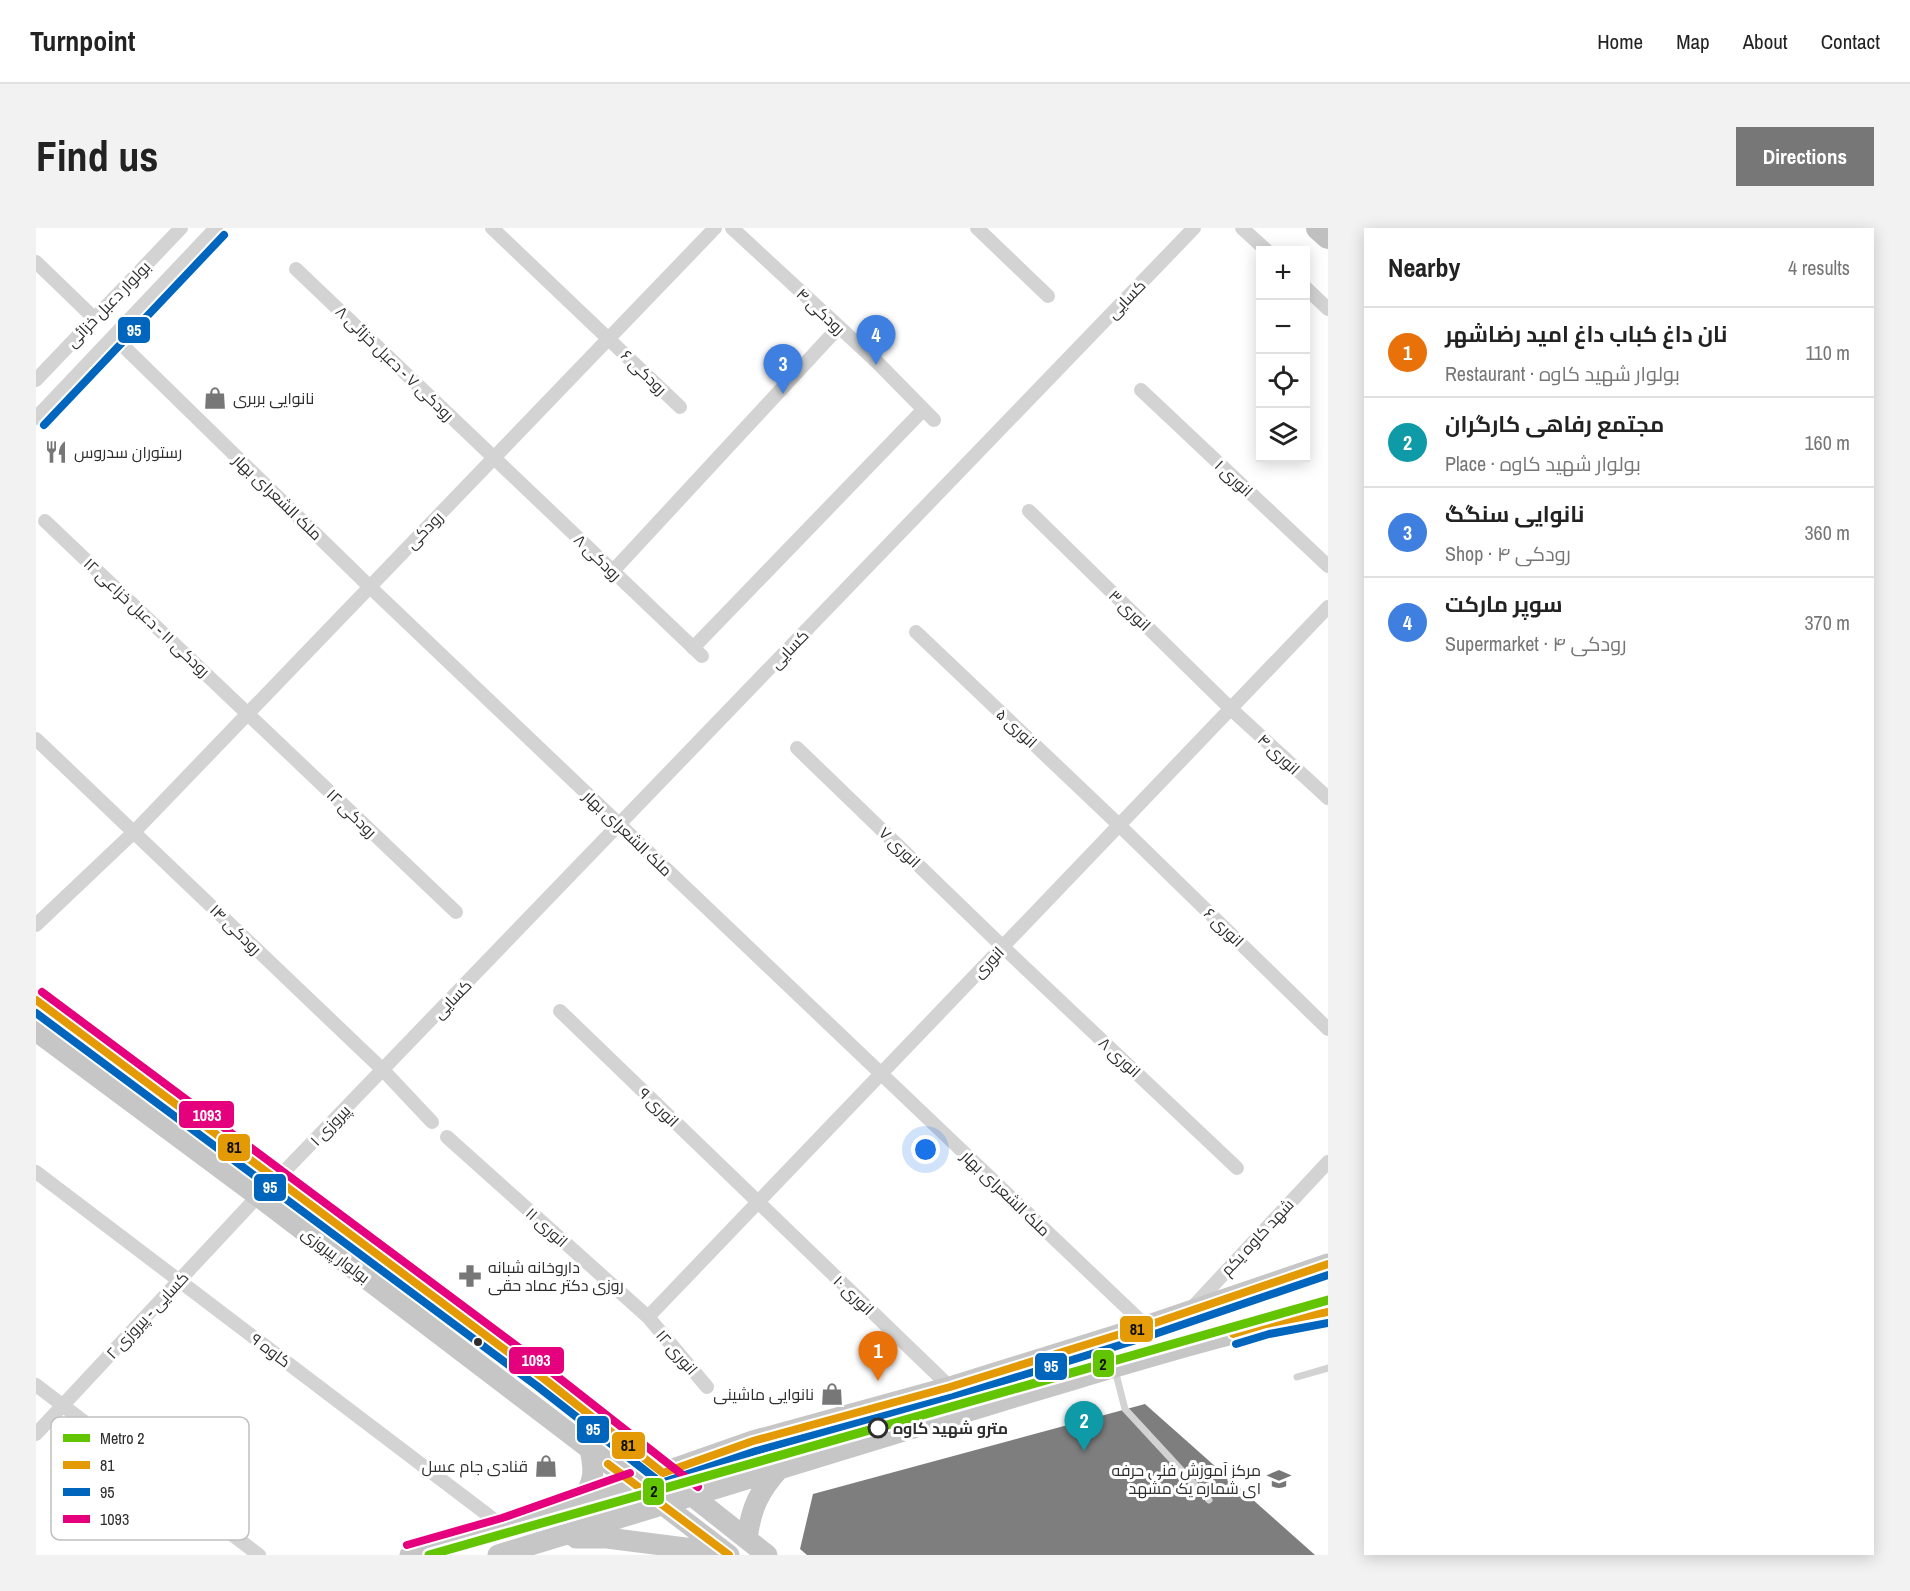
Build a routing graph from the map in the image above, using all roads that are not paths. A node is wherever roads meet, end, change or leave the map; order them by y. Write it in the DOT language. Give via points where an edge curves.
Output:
graph roads {
  1 [pos="181,228"];
  2 [pos="216,228"];
  3 [pos="492,228"];
  4 [pos="715,228"];
  5 [pos="732,228"];
  6 [pos="977,228"];
  7 [pos="1194,228"];
  8 [pos="1242,228"];
  9 [pos="1318,228"];
  10 [pos="1328,237"];
  11 [pos="1262,246"];
  12 [pos="36,262"];
  13 [pos="296,269"];
  14 [pos="1310,293"];
  15 [pos="1048,296"];
  16 [pos="1328,309"];
  17 [pos="94,318"];
  18 [pos="838,328"];
  19 [pos="114,337"];
  20 [pos="609,338"];
  21 [pos="36,380"];
  22 [pos="1141,390"];
  23 [pos="680,406"];
  24 [pos="923,410"];
  25 [pos="36,418"];
  26 [pos="934,420"];
  27 [pos="494,458"];
  28 [pos="1029,511"];
  29 [pos="45,521"];
  30 [pos="1328,566"];
  31 [pos="613,571"];
  32 [pos="370,587"];
  33 [pos="1328,607"];
  34 [pos="916,632"];
  35 [pos="1231,709"];
  36 [pos="248,713"];
  37 [pos="36,739"];
  38 [pos="797,748"];
  39 [pos="1328,798"];
  40 [pos="619,825"];
  41 [pos="1119,825"];
  42 [pos="134,832"];
  43 [pos="456,912"];
  44 [pos="36,925"];
  45 [pos="1003,946"];
  46 [pos="36,1000"];
  47 [pos="561,1011"];
  48 [pos="1328,1029"];
  49 [pos="36,1031"];
  50 [pos="383,1070"];
  51 [pos="881,1074"];
  52 [pos="432,1122"];
  53 [pos="447,1137"];
  54 [pos="1328,1162"];
  55 [pos="1238,1168"];
  56 [pos="36,1173"];
  57 [pos="276,1180"];
  58 [pos="258,1196"];
  59 [pos="758,1202"];
  60 [pos="1328,1264"];
  61 [pos="1328,1277"];
  62 [pos="179,1280"];
  63 [pos="1257,1290"];
  64 [pos="1328,1303"];
  65 [pos="1328,1312"];
  66 [pos="1187,1313"];
  67 [pos="648,1317"];
  68 [pos="1266,1324"];
  69 [pos="1146,1326"];
  70 [pos="1115,1367"];
  71 [pos="1328,1368"];
  72 [pos="1297,1377"];
  73 [pos="36,1384"];
  74 [pos="707,1387"];
  75 [pos="950,1387"];
  76 [pos="63,1405"];
  77 [pos="52,1417"];
  78 [pos="79,1417"];
  79 [pos="51,1418"];
  80 [pos="36,1434"];
  81 [pos="590,1450"];
  82 [pos="780,1468"];
  83 [pos="663,1473"];
  84 [pos="633,1483"];
  85 [pos="692,1495"];
  86 [pos="583,1500"];
  87 [pos="1209,1500"];
  88 [pos="662,1504"];
  89 [pos="505,1527"];
  90 [pos="552,1538"];
  91 [pos="747,1539"];
  92 [pos="239,1540"];
  93 [pos="727,1554"];
  94 [pos="259,1555"];
  95 [pos="410,1555"];
  96 [pos="498,1555"];
  97 [pos="767,1555"];
  1 -- 17 [label="street, بولوار دعبل خزائی"];
  2 -- 19 [label="street, بولوار دعبل خزائی"];
  3 -- 20 [label="street, رودکی ۶"];
  4 -- 20 [label="street, رودکی"];
  5 -- 18 [label="street, رودکی ۴"];
  6 -- 15 [label="street"];
  7 -- 40 [label="street, کسایی"];
  8 -- 11 [label="street"];
  9 -- 10 [label="highway"];
  12 -- 17 [label="street"];
  13 -- 27 [label="street, رودکی ۷ - دعبل خزائی ۸"];
  14 -- 16 [label="street"];
  17 -- 21 [label="street, بولوار دعبل خزائی"];
  18 -- 24 [label="street, رودکی ۴"];
  18 -- 31 [label="street"];
  19 -- 25 [label="street, بولوار دعبل خزائی"];
  19 -- 32 [label="street, ملک الشعرای بهار"];
  20 -- 23 [label="street, رودکی ۶"];
  20 -- 27 [label="street, رودکی"];
  22 -- 30 [label="street, انوری ۱"];
  24 -- 26 [label="street, رودکی ۴"];
  24 -- 31 [label="street, رودکی ۸" via="698,652"];
  27 -- 31 [label="street, رودکی ۸"];
  27 -- 32 [label="street, رودکی"];
  28 -- 35 [label="street, انوری ۳"];
  29 -- 36 [label="street, رودکی ۱۱ - دعبل خزاعی ۱۲"];
  32 -- 36 [label="street, رودکی"];
  32 -- 40 [label="street, ملک الشعرای بهار"];
  33 -- 35 [label="street, انوری"];
  34 -- 41 [label="street, انوری ۵"];
  35 -- 39 [label="street, انوری ۴"];
  35 -- 41 [label="street, انوری"];
  36 -- 42 [label="street, رودکی"];
  36 -- 43 [label="street, رودکی ۱۲"];
  37 -- 42 [label="street, رودکی ۱۴"];
  38 -- 45 [label="street, انوری ۷"];
  40 -- 50 [label="street, کسایی"];
  40 -- 51 [label="street, ملک الشعرای بهار"];
  41 -- 45 [label="street, انوری"];
  41 -- 48 [label="street, انوری ۶"];
  42 -- 44 [label="street, رودکی"];
  42 -- 50 [label="street, رودکی ۱۴"];
  45 -- 51 [label="street, انوری"];
  45 -- 55 [label="street, انوری ۸"];
  46 -- 57 [label="main road, بولوار پیروزی"];
  47 -- 59 [label="street, انوری ۹"];
  49 -- 58 [label="main road, بولوار پیروزی"];
  50 -- 52 [label="street, رودکی ۱۴"];
  50 -- 57 [label="street, پیروزی ۱"];
  51 -- 59 [label="street, انوری"];
  51 -- 69 [label="street, ملک الشعرای بهار"];
  53 -- 67 [label="street, انوری ۱۱"];
  54 -- 66 [label="street, شهد کاوه یکم"];
  56 -- 62 [label="street, کاوه ۹"];
  57 -- 83 [label="main road, بولوار پیروزی" via="543,1378"];
  58 -- 62 [label="street, کسایی - پیروزی ۲"];
  58 -- 81 [label="main road, بولوار پیروزی"];
  59 -- 67 [label="street, انوری"];
  59 -- 75 [label="street, انوری ۱۰"];
  60 -- 63 [label="main road"];
  61 -- 63 [label="main road"];
  62 -- 76 [label="street, کسایی - پیروزی ۲"];
  62 -- 89 [label="street, کاوه ۹"];
  63 -- 66 [label="main road"];
  64 -- 68 [label="main road"];
  65 -- 68 [label="main road"];
  66 -- 69 [label="main road"];
  67 -- 74 [label="street, انوری ۱۲"];
  68 -- 70 [label="main road"];
  69 -- 75 [label="main road"];
  70 -- 82 [label="main road"];
  70 -- 87 [label="lane" via="1125,1409"];
  71 -- 72 [label="lane"];
  73 -- 76 [label="street"];
  75 -- 83 [label="main road" via="753,1441"];
  76 -- 77 [label="street, کسایی - پیروزی ۲"];
  76 -- 78 [label="street"];
  79 -- 80 [label="street, کسایی - پیروزی ۲"];
  81 -- 84 [label="main road, بولوار پیروزی"];
  81 -- 86 [label="main road" via="594,1476"];
  82 -- 85 [label="main road"];
  82 -- 91 [label="main road" via="756,1500"];
  83 -- 84 [label="main road"];
  83 -- 85 [label="main road, بولوار پیروزی"];
  84 -- 86 [label="main road"];
  84 -- 88 [label="main road, بولوار پیروزی"];
  85 -- 88 [label="main road"];
  85 -- 91 [label="main road"];
  86 -- 89 [label="main road"];
  88 -- 90 [label="main road"];
  88 -- 93 [label="main road"];
  89 -- 95 [label="main road"];
  90 -- 93 [label="main road" via="607,1538"];
  90 -- 96 [label="main road"];
  91 -- 97 [label="main road"];
  92 -- 94 [label="street"];
}
